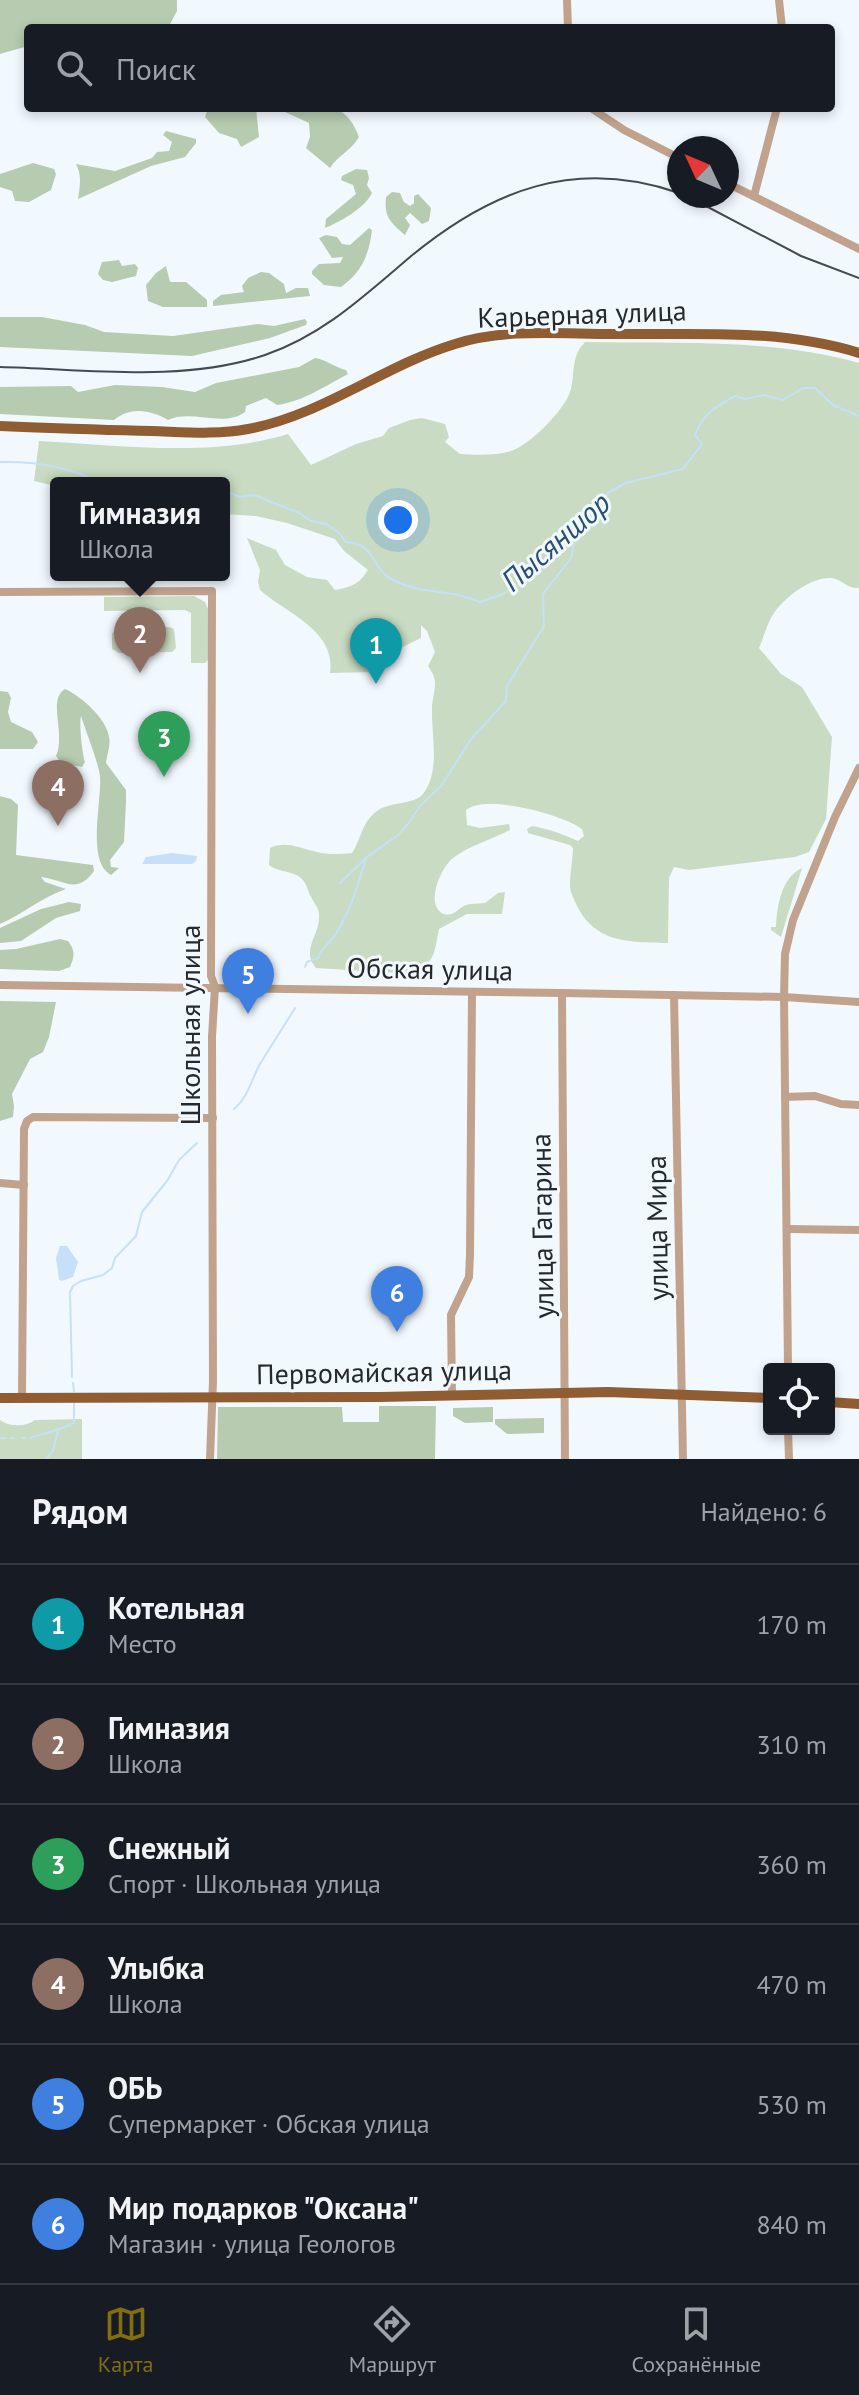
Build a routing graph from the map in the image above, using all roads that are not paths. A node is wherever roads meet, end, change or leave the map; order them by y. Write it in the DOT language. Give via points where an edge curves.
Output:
graph roads {
  1 [pos="567,0"];
  2 [pos="779,0"];
  3 [pos="568,24"];
  4 [pos="782,24"];
  5 [pos="597,112"];
  6 [pos="776,112"];
  7 [pos="667,152"];
  8 [pos="739,189"];
  9 [pos="754,196"];
  10 [pos="859,249"];
  11 [pos="859,353"];
  12 [pos="0,426"];
  13 [pos="0,592"];
  14 [pos="859,768"];
  15 [pos="0,985"];
  16 [pos="215,987"];
  17 [pos="472,992"];
  18 [pos="562,993"];
  19 [pos="674,995"];
  20 [pos="784,997"];
  21 [pos="859,1002"];
  22 [pos="785,1097"];
  23 [pos="859,1105"];
  24 [pos="213,1118"];
  25 [pos="0,1183"];
  26 [pos="24,1185"];
  27 [pos="787,1229"];
  28 [pos="859,1230"];
  29 [pos="788,1363"];
  30 [pos="565,1393"];
  31 [pos="683,1394"];
  32 [pos="452,1396"];
  33 [pos="22,1397"];
  34 [pos="0,1398"];
  35 [pos="213,1398"];
  36 [pos="763,1398"];
  37 [pos="835,1402"];
  38 [pos="859,1404"];
  39 [pos="788,1435"];
  40 [pos="210,1459"];
  41 [pos="565,1459"];
  42 [pos="683,1459"];
  43 [pos="789,1459"];
  1 -- 3 [label="street"];
  2 -- 4 [label="street"];
  5 -- 7 [label="street"];
  6 -- 9 [label="street"];
  8 -- 9 [label="street"];
  9 -- 10 [label="street"];
  11 -- 12 [label="main road, Карьерная улица" via="758,335 492,336 429,353 297,416 262,426 227,432"];
  13 -- 16 [label="street, Школьная улица" via="212,591"];
  14 -- 20 [label="street" via="793,920"];
  15 -- 16 [label="street, Обская улица"];
  16 -- 17 [label="street, Обская улица"];
  16 -- 24 [label="street, Школьная улица"];
  17 -- 18 [label="street, Обская улица"];
  17 -- 32 [label="street" via="469,1277 451,1315"];
  18 -- 19 [label="street, Обская улица"];
  18 -- 30 [label="street, улица Гагарина"];
  19 -- 20 [label="street, Обская улица"];
  19 -- 31 [label="street, улица Мира"];
  20 -- 21 [label="street, Обская улица"];
  20 -- 22 [label="street"];
  22 -- 23 [label="street" via="815,1096"];
  22 -- 27 [label="street"];
  24 -- 26 [label="street" via="33,1117 24,1129"];
  24 -- 35 [label="street, Школьная улица"];
  25 -- 26 [label="street"];
  26 -- 33 [label="street"];
  27 -- 28 [label="street"];
  27 -- 29 [label="street"];
  30 -- 31 [label="main road, Первомайская улица"];
  30 -- 32 [label="main road, Первомайская улица"];
  30 -- 41 [label="street, улица Гагарина"];
  31 -- 36 [label="main road, Первомайская улица"];
  31 -- 42 [label="street, улица Мира"];
  32 -- 35 [label="main road, Первомайская улица"];
  33 -- 34 [label="main road, Первомайская улица"];
  33 -- 35 [label="main road, Первомайская улица"];
  35 -- 40 [label="street, Школьная улица"];
  37 -- 38 [label="main road"];
  39 -- 43 [label="street"];
}
